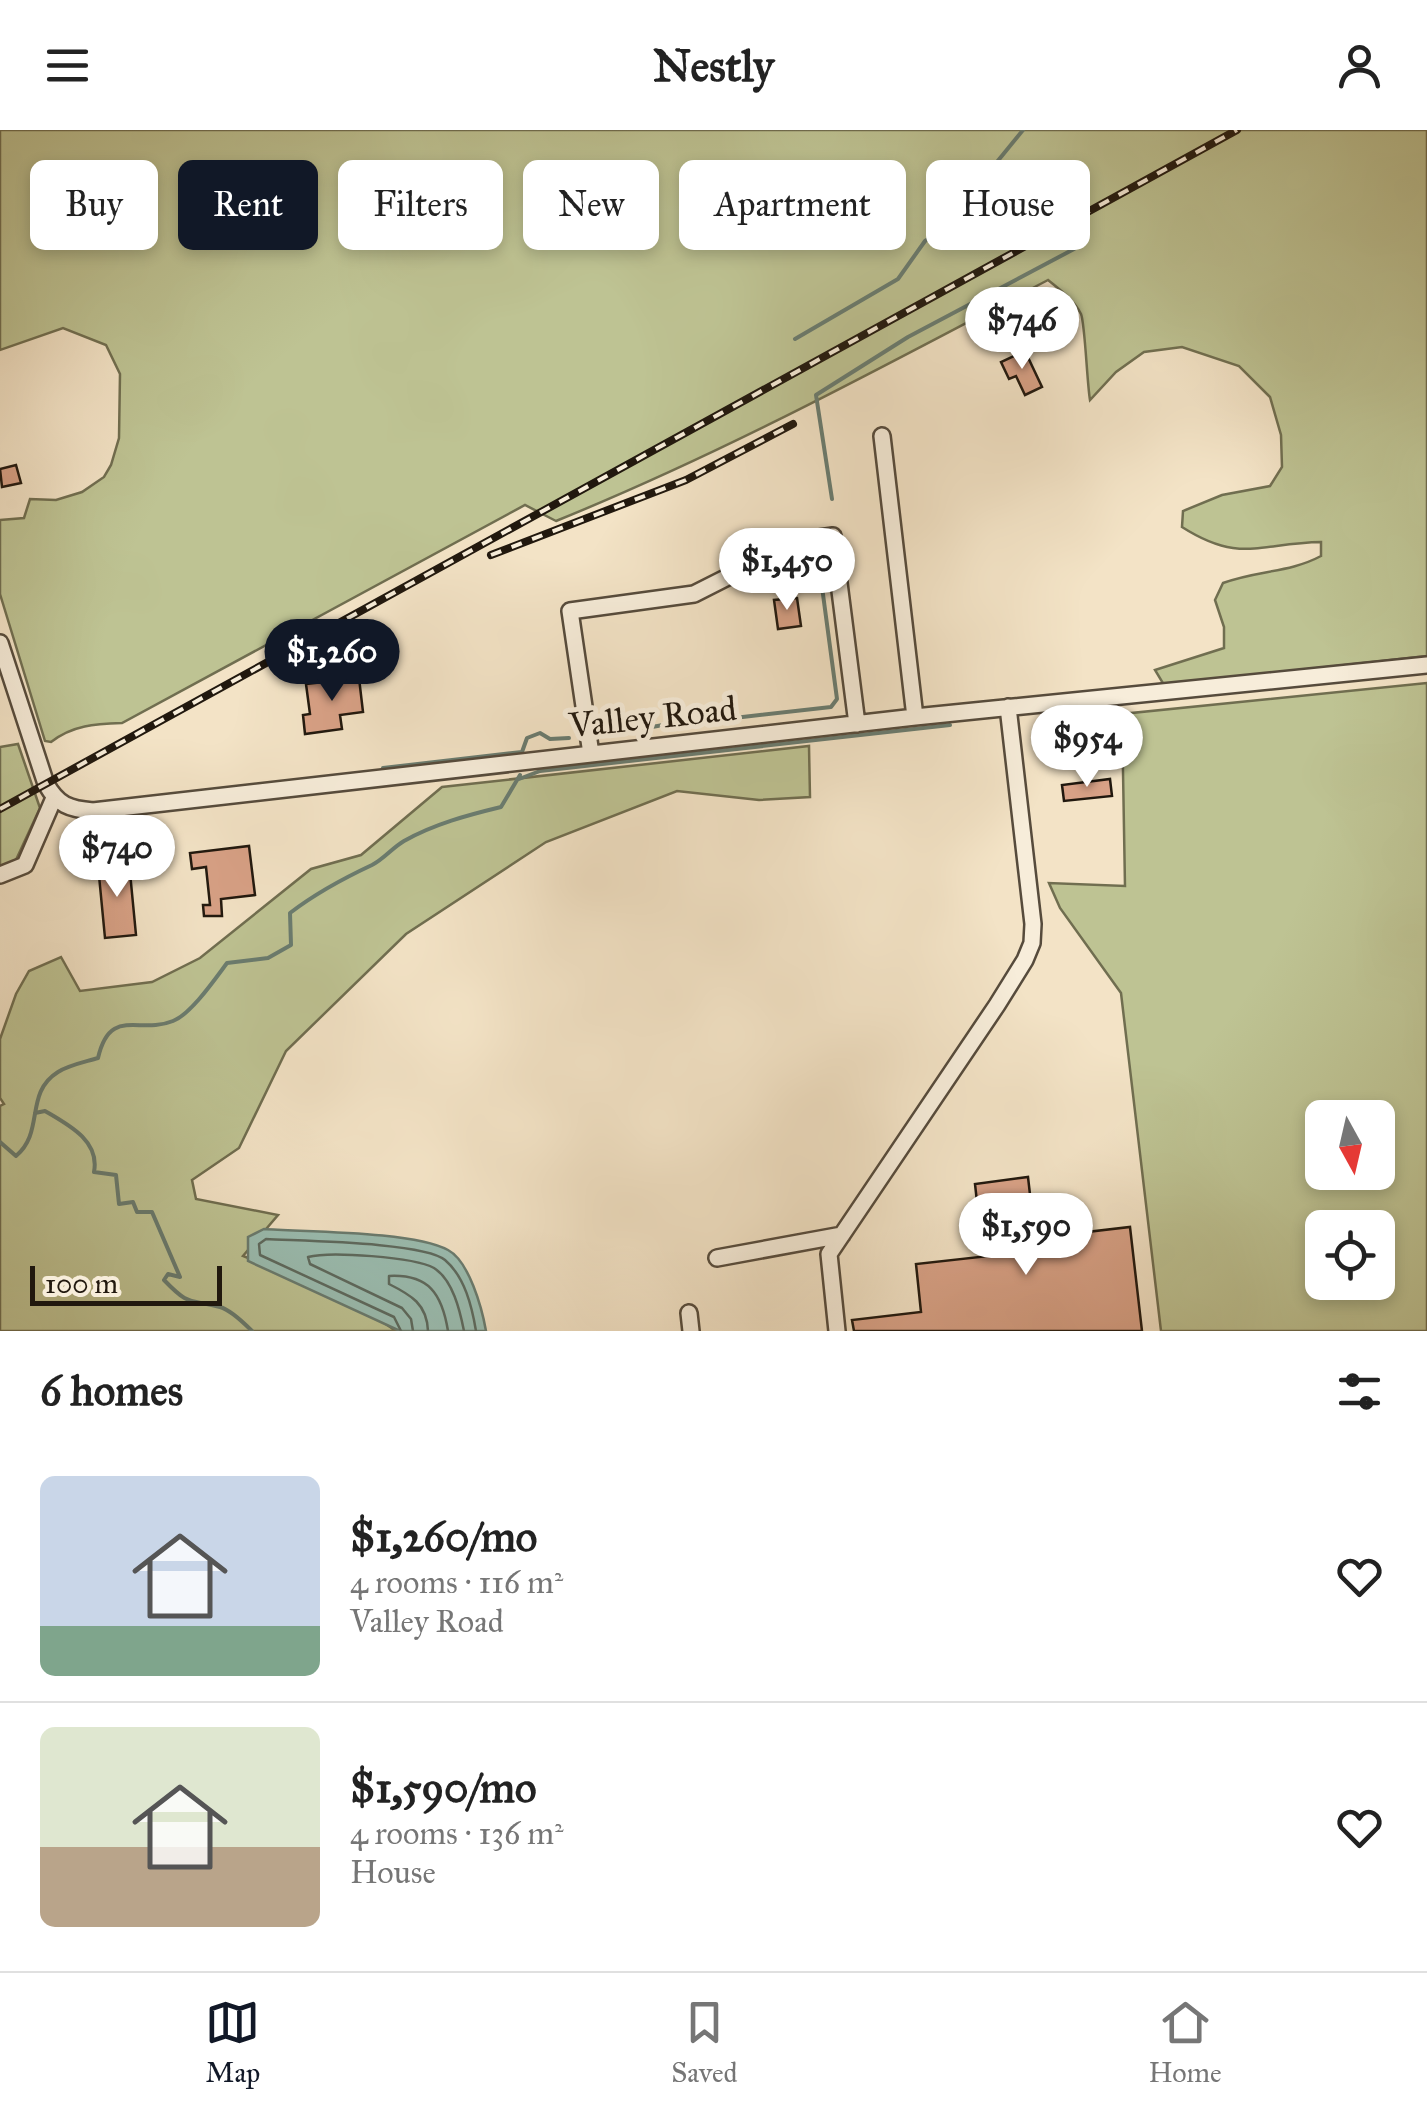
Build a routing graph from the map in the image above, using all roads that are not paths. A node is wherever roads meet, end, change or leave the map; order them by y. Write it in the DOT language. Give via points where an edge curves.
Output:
graph roads {
  1 [pos="882,436"];
  2 [pos="0,643"];
  3 [pos="1427,665"];
  4 [pos="1008,707"];
  5 [pos="914,717"];
  6 [pos="857,724"];
  7 [pos="591,754"];
  8 [pos="54,798"];
  9 [pos="0,875"];
  10 [pos="842,1235"];
  11 [pos="717,1258"];
  12 [pos="689,1313"];
  13 [pos="691,1331"];
  14 [pos="837,1331"];
  1 -- 5 [label="street"];
  2 -- 8 [label="street" via="40,774"];
  3 -- 4 [label="street, Valley Road"];
  4 -- 5 [label="street, Valley Road"];
  4 -- 10 [label="street" via="1032,943"];
  5 -- 6 [label="street, Valley Road"];
  6 -- 7 [label="street, Valley Road"];
  6 -- 7 [label="street" via="833,536 799,541 694,594 570,611"];
  7 -- 8 [label="street, Valley Road" via="93,811 70,809"];
  8 -- 9 [label="street" via="24,864"];
  10 -- 11 [label="street"];
  10 -- 14 [label="street" via="829,1254"];
  12 -- 13 [label="street"];
}
